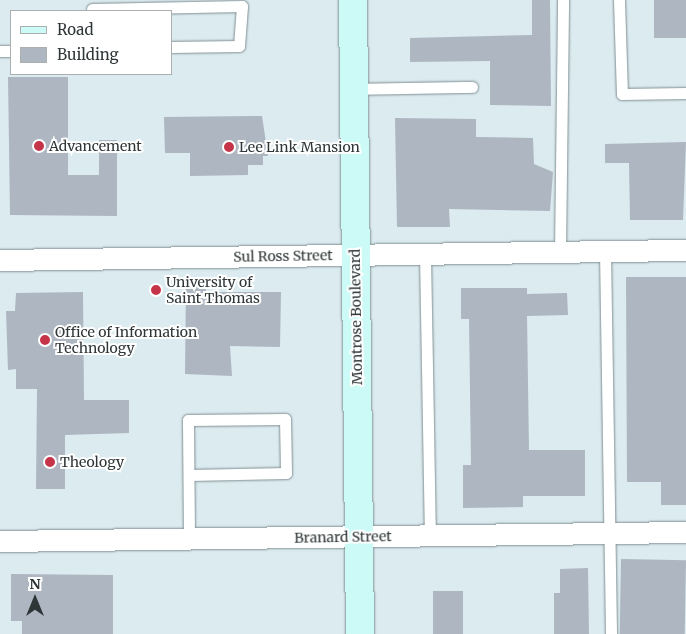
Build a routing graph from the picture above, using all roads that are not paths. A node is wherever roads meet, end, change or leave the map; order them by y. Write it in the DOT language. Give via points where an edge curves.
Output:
graph roads {
  1 [pos="353,0"];
  2 [pos="563,0"];
  3 [pos="619,0"];
  4 [pos="93,8"];
  5 [pos="172,47"];
  6 [pos="472,87"];
  7 [pos="354,89"];
  8 [pos="686,93"];
  9 [pos="686,250"];
  10 [pos="605,251"];
  11 [pos="560,252"];
  12 [pos="425,254"];
  13 [pos="356,255"];
  14 [pos="0,260"];
  15 [pos="189,475"];
  16 [pos="686,532"];
  17 [pos="609,533"];
  18 [pos="430,536"];
  19 [pos="359,537"];
  20 [pos="189,538"];
  21 [pos="0,541"];
  22 [pos="360,634"];
  23 [pos="611,634"];
  1 -- 7 [label="main road, Montrose Boulevard"];
  2 -- 11 [label="lane"];
  3 -- 8 [label="lane" via="622,94"];
  4 -- 5 [label="lane" via="242,6 239,46"];
  6 -- 7 [label="lane"];
  7 -- 13 [label="main road, Montrose Boulevard"];
  9 -- 10 [label="street, Sul Ross Street"];
  10 -- 11 [label="street, Sul Ross Street"];
  10 -- 17 [label="lane"];
  11 -- 12 [label="street, Sul Ross Street"];
  12 -- 13 [label="street, Sul Ross Street"];
  12 -- 18 [label="lane"];
  13 -- 14 [label="street, Sul Ross Street"];
  13 -- 19 [label="main road, Montrose Boulevard"];
  15 -- 15 [label="lane" via="188,420 285,419 286,473"];
  15 -- 20 [label="lane"];
  16 -- 17 [label="street, Branard Street"];
  17 -- 18 [label="street, Branard Street"];
  17 -- 23 [label="lane"];
  18 -- 19 [label="street, Branard Street"];
  19 -- 20 [label="street, Branard Street"];
  19 -- 22 [label="main road, Montrose Boulevard"];
  20 -- 21 [label="street, Branard Street"];
}
